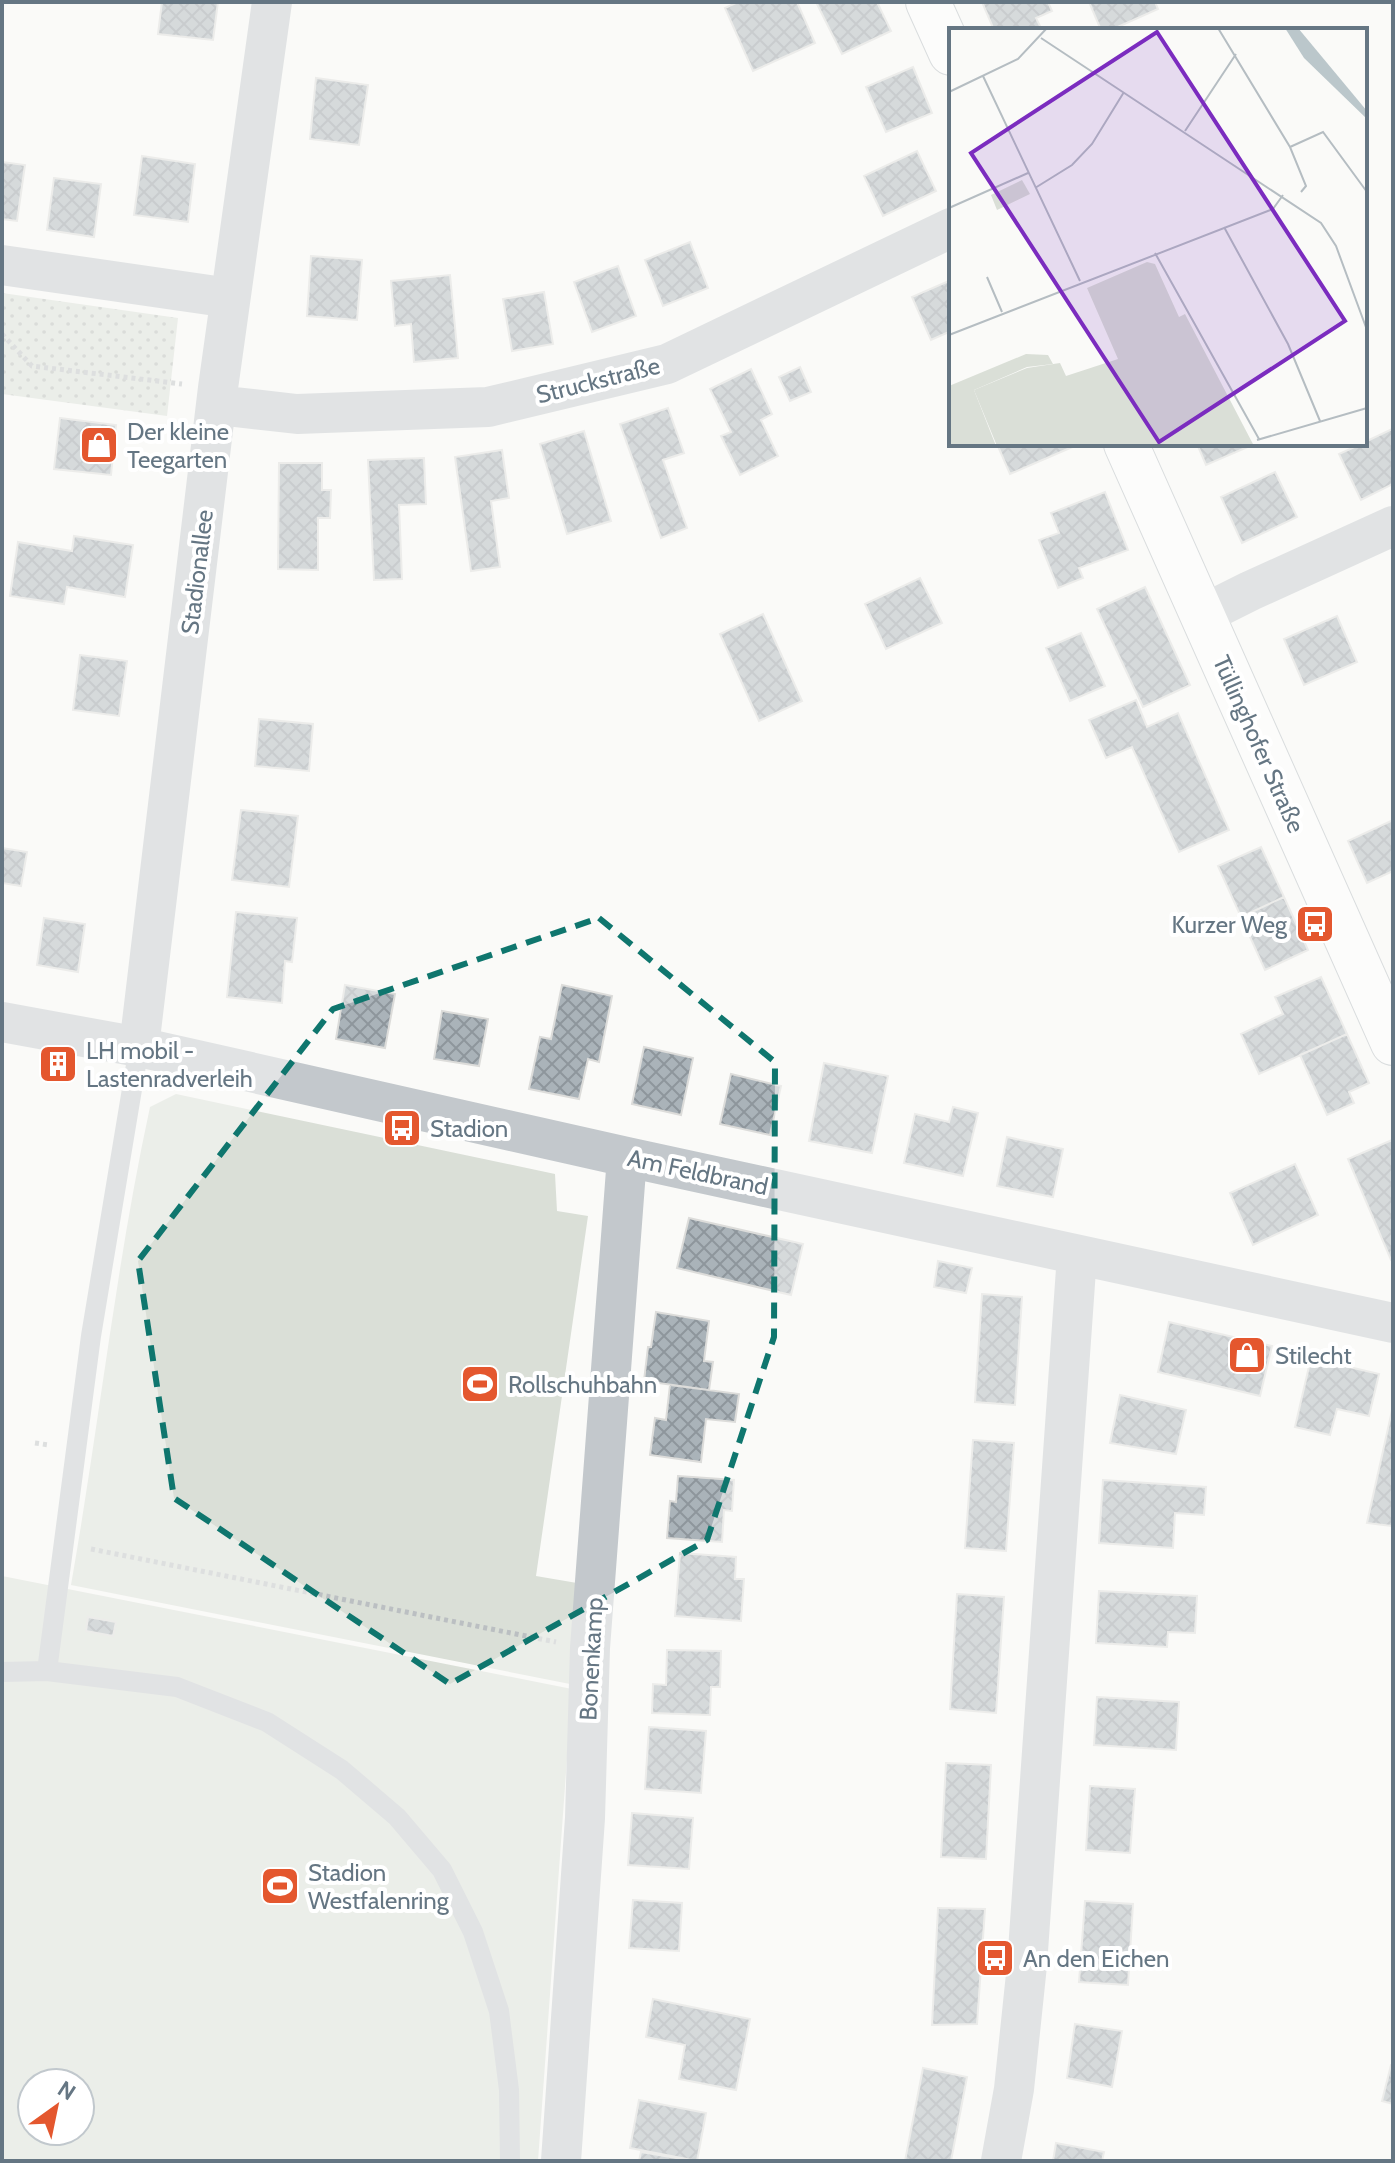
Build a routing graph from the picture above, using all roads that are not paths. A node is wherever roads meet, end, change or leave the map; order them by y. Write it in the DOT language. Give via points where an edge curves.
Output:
graph roads {
  1 [pos="272,2"];
  2 [pos="928,2"];
  3 [pos="949,49"];
  4 [pos="949,229"];
  5 [pos="2,265"];
  6 [pos="230,298"];
  7 [pos="217,397"];
  8 [pos="1127,446"];
  9 [pos="1393,526"];
  10 [pos="1202,615"];
  11 [pos="2,1022"];
  12 [pos="1393,1043"];
  13 [pos="139,1047"];
  14 [pos="627,1157"];
  15 [pos="1077,1255"];
  16 [pos="1393,1323"];
  17 [pos="47,1671"];
  18 [pos="2,1672"];
  19 [pos="510,2161"];
  20 [pos="561,2161"];
  21 [pos="1001,2161"];
  1 -- 6 [label="street, Stadionallee"];
  2 -- 3 [label="main road"];
  4 -- 7 [label="street, Struckstraße" via="667,364 488,407 297,414"];
  5 -- 6 [label="street"];
  6 -- 7 [label="street, Stadionallee"];
  7 -- 13 [label="street, Stadionallee"];
  8 -- 10 [label="main road, Tüllinghofer Straße"];
  9 -- 10 [label="street"];
  10 -- 12 [label="main road, Tüllinghofer Straße"];
  11 -- 13 [label="street, Am Feldbrand"];
  13 -- 14 [label="street, Am Feldbrand"];
  13 -- 17 [label="lane" via="91,1336"];
  14 -- 15 [label="street, Am Feldbrand"];
  14 -- 20 [label="street, Bonenkamp" via="590,1648 585,1818"];
  15 -- 16 [label="street, Am Feldbrand"];
  15 -- 21 [label="street" via="1027,1965"];
  17 -- 18 [label="lane"];
  17 -- 19 [label="lane" via="177,1687 267,1722 342,1770 397,1817 442,1870 473,1932 499,2011 509,2090"];
}
